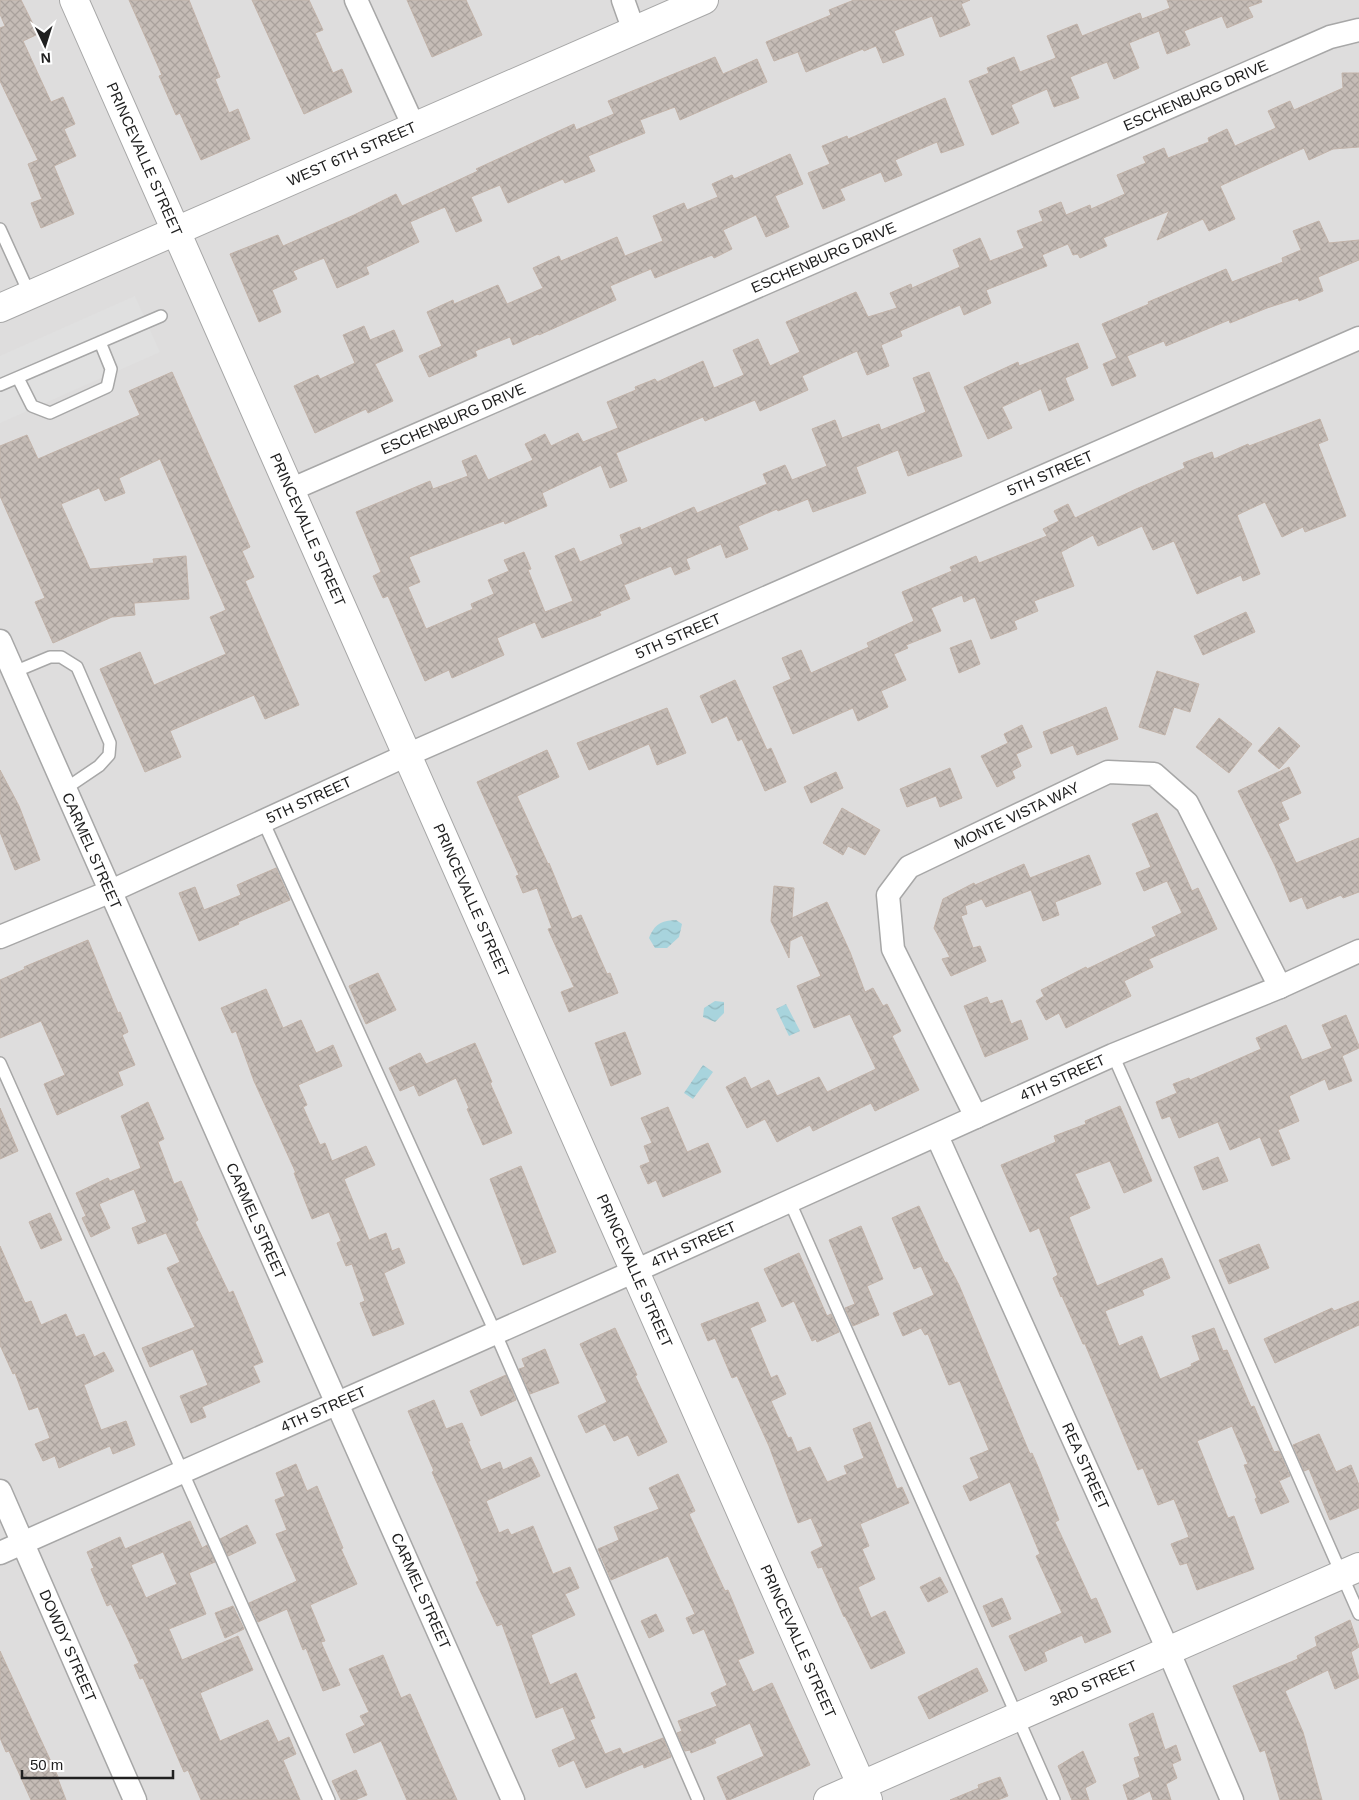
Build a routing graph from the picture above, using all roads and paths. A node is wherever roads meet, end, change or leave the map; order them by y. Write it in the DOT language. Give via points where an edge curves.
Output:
graph roads {
  1 [pos="74,0"];
  2 [pos="356,0"];
  3 [pos="623,0"];
  4 [pos="704,0"];
  5 [pos="1359,30"];
  6 [pos="634,31"];
  7 [pos="414,127"];
  8 [pos="0,229"];
  9 [pos="176,231"];
  10 [pos="30,295"];
  11 [pos="0,308"];
  12 [pos="161,316"];
  13 [pos="1359,338"];
  14 [pos="100,342"];
  15 [pos="18,378"];
  16 [pos="0,386"];
  17 [pos="290,490"];
  18 [pos="0,641"];
  19 [pos="14,672"];
  20 [pos="406,755"];
  21 [pos="64,789"];
  22 [pos="263,821"];
  23 [pos="110,892"];
  24 [pos="0,938"];
  25 [pos="1359,951"];
  26 [pos="1280,987"];
  27 [pos="1113,1055"];
  28 [pos="0,1063"];
  29 [pos="976,1117"];
  30 [pos="937,1136"];
  31 [pos="789,1200"];
  32 [pos="635,1271"];
  33 [pos="495,1332"];
  34 [pos="337,1402"];
  35 [pos="183,1470"];
  36 [pos="0,1491"];
  37 [pos="23,1543"];
  38 [pos="0,1553"];
  39 [pos="1351,1570"];
  40 [pos="1359,1614"];
  41 [pos="1168,1650"];
  42 [pos="1016,1717"];
  43 [pos="864,1792"];
  44 [pos="135,1800"];
  45 [pos="329,1800"];
  46 [pos="513,1800"];
  47 [pos="698,1800"];
  48 [pos="828,1800"];
  49 [pos="1054,1800"];
  50 [pos="1232,1800"];
  1 -- 9 [label="street, PRINCEVALLE STREET"];
  2 -- 7 [label="street"];
  3 -- 6 [label="street"];
  4 -- 6 [label="street, WEST 6TH STREET"];
  5 -- 17 [label="street, ESCHENBURG DRIVE" via="1330,37"];
  6 -- 7 [label="street, WEST 6TH STREET"];
  7 -- 9 [label="street, WEST 6TH STREET"];
  8 -- 10 [label="lane"];
  9 -- 10 [label="street, WEST 6TH STREET"];
  9 -- 17 [label="street, PRINCEVALLE STREET"];
  10 -- 11 [label="street, WEST 6TH STREET"];
  12 -- 14 [label="lane"];
  13 -- 20 [label="street, 5TH STREET"];
  14 -- 15 [label="lane"];
  14 -- 15 [label="lane" via="111,369 107,387 50,413 32,406"];
  15 -- 16 [label="lane"];
  17 -- 20 [label="street, PRINCEVALLE STREET"];
  18 -- 19 [label="street, CARMEL STREET"];
  19 -- 21 [label="street, CARMEL STREET"];
  19 -- 21 [label="lane" via="50,657 61,657 77,667 110,743 109,755 99,766"];
  20 -- 22 [label="street, 5TH STREET"];
  20 -- 32 [label="street, PRINCEVALLE STREET"];
  21 -- 23 [label="street, CARMEL STREET"];
  22 -- 23 [label="street, 5TH STREET"];
  22 -- 33 [label="lane"];
  23 -- 24 [label="street, 5TH STREET"];
  23 -- 34 [label="street, CARMEL STREET"];
  25 -- 26 [label="street, 4TH STREET"];
  26 -- 27 [label="street, 4TH STREET"];
  26 -- 29 [label="street, MONTE VISTA WAY" via="1187,803 1154,774 1108,772 909,868 888,895 893,949"];
  27 -- 29 [label="street, 4TH STREET"];
  27 -- 39 [label="lane"];
  28 -- 35 [label="lane"];
  29 -- 30 [label="street, 4TH STREET"];
  30 -- 31 [label="street, 4TH STREET"];
  30 -- 41 [label="street, REA STREET"];
  31 -- 32 [label="street, 4TH STREET"];
  31 -- 42 [label="lane"];
  32 -- 33 [label="street, 4TH STREET"];
  32 -- 43 [label="street, PRINCEVALLE STREET"];
  33 -- 34 [label="street, 4TH STREET"];
  33 -- 47 [label="lane"];
  34 -- 35 [label="street, 4TH STREET"];
  34 -- 46 [label="street, CARMEL STREET"];
  35 -- 37 [label="street, 4TH STREET"];
  35 -- 45 [label="lane"];
  36 -- 37 [label="street, DOWDY STREET"];
  37 -- 38 [label="street, 4TH STREET"];
  37 -- 44 [label="street, DOWDY STREET"];
  39 -- 40 [label="lane"];
  39 -- 41 [label="street, 3RD STREET"];
  41 -- 42 [label="street, 3RD STREET"];
  41 -- 50 [label="street, REA STREET"];
  42 -- 43 [label="street, 3RD STREET"];
  42 -- 49 [label="lane"];
  43 -- 48 [label="street, 3RD STREET"];
}
